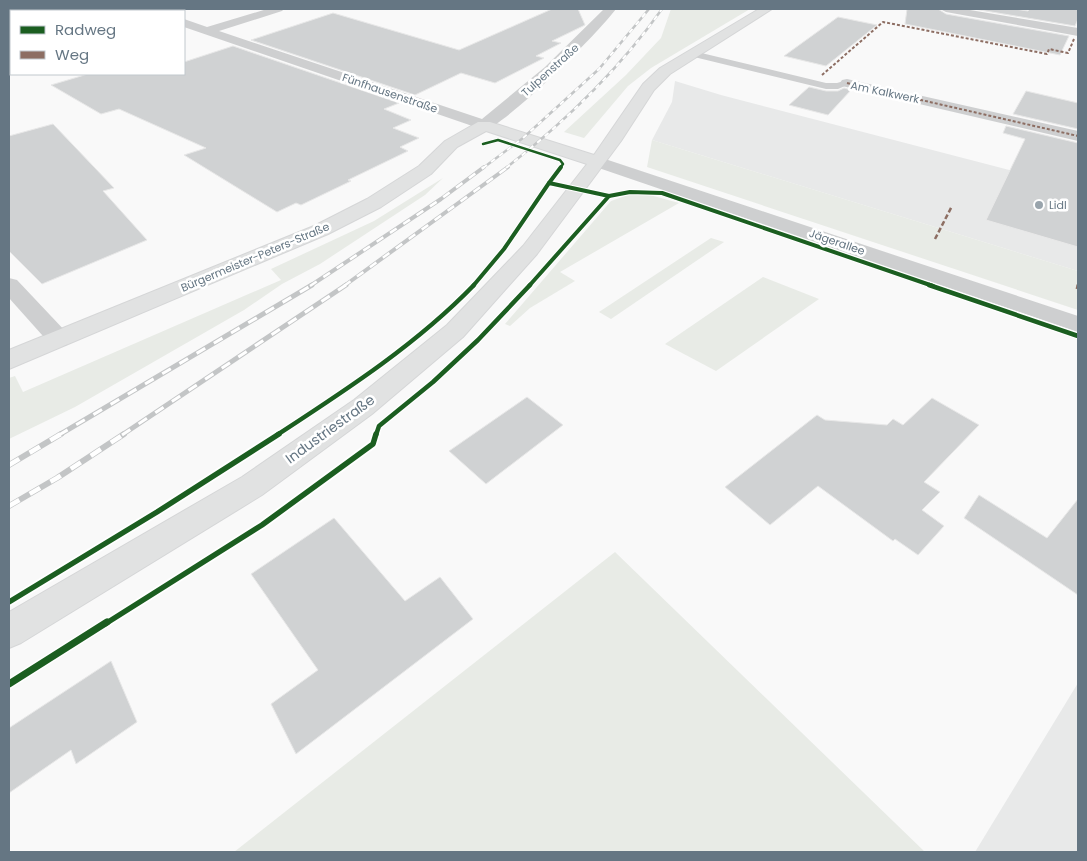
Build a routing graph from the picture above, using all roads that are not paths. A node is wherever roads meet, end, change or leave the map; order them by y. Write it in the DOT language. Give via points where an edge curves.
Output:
graph roads {
  1 [pos="278,9"];
  2 [pos="610,9"];
  3 [pos="766,9"];
  4 [pos="946,9"];
  5 [pos="185,23"];
  6 [pos="206,31"];
  7 [pos="1078,32"];
  8 [pos="693,54"];
  9 [pos="847,83"];
  10 [pos="484,125"];
  11 [pos="1078,136"];
  12 [pos="596,161"];
  13 [pos="9,285"];
  14 [pos="1078,324"];
  15 [pos="59,339"];
  16 [pos="9,360"];
  17 [pos="9,631"];
  1 -- 6 [label="street"];
  2 -- 10 [label="street, Tulpenstraße" via="581,42"];
  3 -- 8 [label="street"];
  4 -- 7 [label="street"];
  5 -- 6 [label="street, Fünfhausenstraße"];
  6 -- 10 [label="street, Fünfhausenstraße"];
  8 -- 9 [label="lane, Am Kalkwerk" via="826,86"];
  8 -- 12 [label="street" via="652,82 632,115"];
  9 -- 11 [label="street, Am Kalkwerk"];
  10 -- 12 [label="street, Fünfhausenstraße"];
  10 -- 15 [label="street, Bürgermeister-Peters-Straße" via="451,144 425,170 374,203 321,230"];
  12 -- 14 [label="street, Jägerallee"];
  12 -- 17 [label="street, Industriestraße" via="530,250 455,331 363,407 252,486"];
  13 -- 15 [label="street"];
  15 -- 16 [label="street, Bürgermeister-Peters-Straße"];
}
